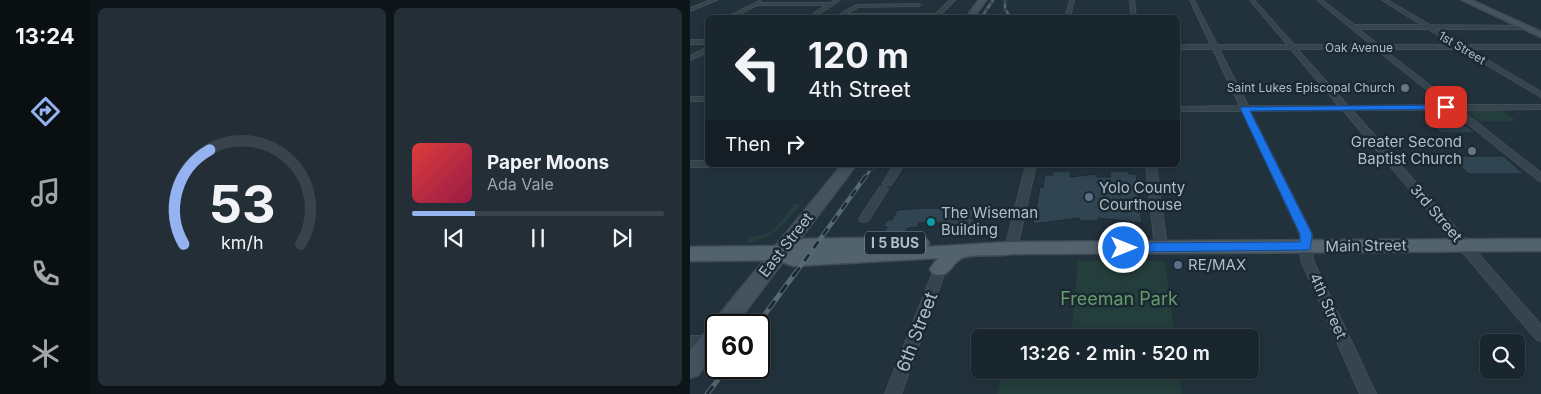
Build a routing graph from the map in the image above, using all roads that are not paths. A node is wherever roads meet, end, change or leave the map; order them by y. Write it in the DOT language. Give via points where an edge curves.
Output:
graph roads {
  1 [pos="714,0"];
  2 [pos="764,0"];
  3 [pos="838,0"];
  4 [pos="924,0"];
  5 [pos="942,0"];
  6 [pos="953,0"];
  7 [pos="983,0"];
  8 [pos="1072,0"];
  9 [pos="1132,0"];
  10 [pos="1192,0"];
  11 [pos="1252,0"];
  12 [pos="1318,0"];
  13 [pos="1384,0"];
  14 [pos="1465,0"];
  15 [pos="754,4"];
  16 [pos="831,4"];
  17 [pos="918,6"];
  18 [pos="690,10"];
  19 [pos="733,15"];
  20 [pos="814,15"];
  21 [pos="840,15"];
  22 [pos="906,15"];
  23 [pos="936,15"];
  24 [pos="971,15"];
  25 [pos="1068,15"];
  26 [pos="1134,15"];
  27 [pos="1428,27"];
  28 [pos="1522,27"];
  29 [pos="1353,28"];
  30 [pos="1541,36"];
  31 [pos="690,42"];
  32 [pos="705,42"];
  33 [pos="1180,47"];
  34 [pos="1215,47"];
  35 [pos="1541,47"];
  36 [pos="1293,48"];
  37 [pos="1379,48"];
  38 [pos="1462,48"];
  39 [pos="705,50"];
  40 [pos="690,58"];
  41 [pos="1541,95"];
  42 [pos="690,99"];
  43 [pos="705,99"];
  44 [pos="1454,107"];
  45 [pos="1541,107"];
  46 [pos="1245,108"];
  47 [pos="1346,108"];
  48 [pos="1180,109"];
  49 [pos="690,164"];
  50 [pos="705,164"];
  51 [pos="847,167"];
  52 [pos="898,167"];
  53 [pos="1031,167"];
  54 [pos="1151,167"];
  55 [pos="1541,178"];
  56 [pos="864,219"];
  57 [pos="1464,245"];
  58 [pos="1541,245"];
  59 [pos="1161,247"];
  60 [pos="1306,247"];
  61 [pos="1013,248"];
  62 [pos="778,253"];
  63 [pos="690,254"];
  64 [pos="936,261"];
  65 [pos="728,314"];
  66 [pos="1541,335"];
  67 [pos="705,344"];
  68 [pos="690,368"];
  69 [pos="893,394"];
  70 [pos="1368,394"];
  1 -- 18 [label="street"];
  2 -- 15 [label="street"];
  3 -- 16 [label="street"];
  4 -- 5 [label="street"];
  4 -- 17 [label="street"];
  6 -- 23 [label="street"];
  7 -- 24 [label="main road"];
  8 -- 25 [label="street"];
  9 -- 26 [label="street"];
  10 -- 34 [label="street, 4th Street"];
  11 -- 36 [label="street, 3rd Street"];
  12 -- 29 [label="street"];
  13 -- 27 [label="street, 1st Street"];
  14 -- 28 [label="main road"];
  15 -- 16 [label="street"];
  15 -- 19 [label="street"];
  16 -- 20 [label="street"];
  17 -- 21 [label="street" via="857,6"];
  17 -- 22 [label="street"];
  27 -- 28 [label="street"];
  27 -- 29 [label="street"];
  27 -- 38 [label="street, 1st Street"];
  28 -- 30 [label="main road"];
  29 -- 37 [label="street"];
  31 -- 32 [label="street"];
  33 -- 34 [label="street, Oak Avenue"];
  34 -- 36 [label="street, Oak Avenue"];
  34 -- 46 [label="street, 4th Street"];
  35 -- 38 [label="street, Oak Avenue"];
  36 -- 37 [label="street, Oak Avenue"];
  36 -- 47 [label="street, 3rd Street"];
  37 -- 38 [label="street, Oak Avenue"];
  37 -- 44 [label="street"];
  38 -- 41 [label="street, 1st Street"];
  39 -- 40 [label="street"];
  42 -- 43 [label="street"];
  44 -- 45 [label="street"];
  44 -- 47 [label="street"];
  44 -- 55 [label="street"];
  46 -- 47 [label="street"];
  46 -- 48 [label="street"];
  46 -- 60 [label="street, 4th Street" via="1306,234"];
  47 -- 57 [label="street, 3rd Street"];
  49 -- 50 [label="street"];
  51 -- 62 [label="main road, East Street"];
  52 -- 56 [label="street"];
  53 -- 61 [label="street"];
  54 -- 59 [label="street"];
  57 -- 58 [label="main road, Main Street / I 5 BUS"];
  57 -- 60 [label="main road, Main Street / I 5 BUS"];
  57 -- 66 [label="street, 3rd Street"];
  59 -- 60 [label="main road, Main Street / I 5 BUS"];
  59 -- 61 [label="main road, Main Street / I 5 BUS"];
  60 -- 70 [label="street, 4th Street" via="1307,260"];
  61 -- 62 [label="main road, Main Street / I 5 BUS" via="999,242 804,245"];
  61 -- 64 [label="main road, Main Street / I 5 BUS" via="961,251 946,260"];
  62 -- 63 [label="main road, I 5 BUS"];
  62 -- 64 [label="main road, I 5 BUS" via="792,259"];
  62 -- 65 [label="main road, East Street"];
  64 -- 69 [label="street, 6th Street"];
  67 -- 68 [label="main road, East Street"];
}
